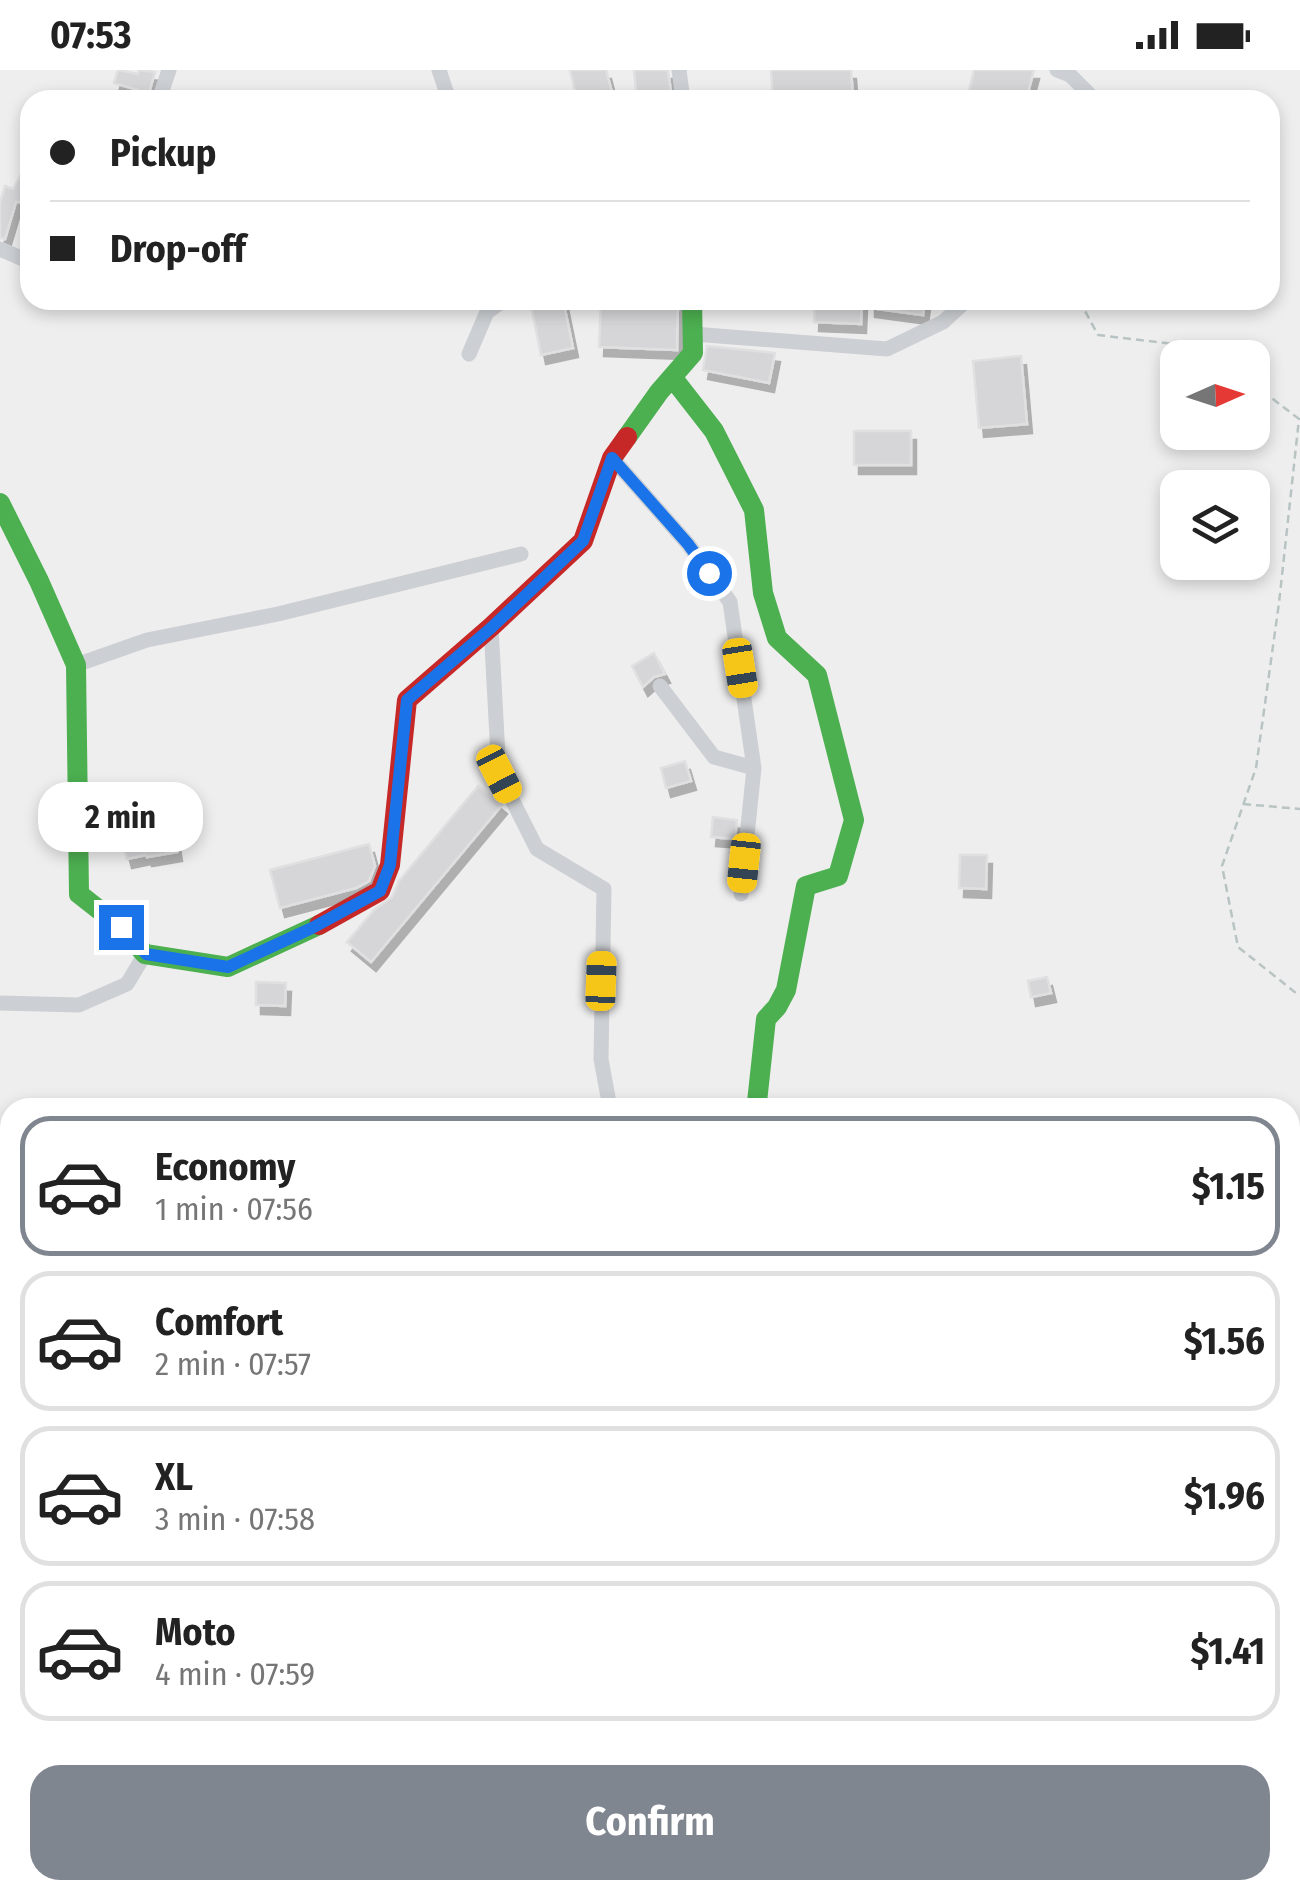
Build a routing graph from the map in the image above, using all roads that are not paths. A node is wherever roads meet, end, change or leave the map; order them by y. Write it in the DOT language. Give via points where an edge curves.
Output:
graph roads {
  1 [pos="1057,70"];
  2 [pos="1084,90"];
  3 [pos="490,310"];
  4 [pos="692,310"];
  5 [pos="956,310"];
  6 [pos="693,334"];
  7 [pos="469,354"];
  8 [pos="672,377"];
  9 [pos="612,458"];
  10 [pos="0,504"];
  11 [pos="520,554"];
  12 [pos="491,628"];
  13 [pos="76,665"];
  14 [pos="660,686"];
  15 [pos="754,768"];
  16 [pos="741,894"];
  17 [pos="146,954"];
  18 [pos="0,1003"];
  19 [pos="608,1098"];
  20 [pos="757,1098"];
  1 -- 2 [label="street"];
  3 -- 7 [label="street"];
  4 -- 6 [label="street"];
  5 -- 6 [label="street" via="886,349"];
  6 -- 8 [label="street" via="693,353"];
  8 -- 9 [label="street"];
  8 -- 20 [label="street" via="714,431 754,510 763,593 777,638 816,675 854,820 838,876 806,886 786,990 766,1019"];
  9 -- 12 [label="street" via="583,541"];
  9 -- 15 [label="street" via="730,602"];
  10 -- 13 [label="street"];
  11 -- 13 [label="street" via="146,640"];
  12 -- 17 [label="street" via="407,700 390,865 380,891 228,967"];
  12 -- 19 [label="street" via="499,774 536,850 604,889 600,1058"];
  13 -- 17 [label="street" via="79,894"];
  14 -- 15 [label="street" via="714,757"];
  15 -- 16 [label="street"];
  17 -- 18 [label="street" via="127,984 79,1005"];
}
